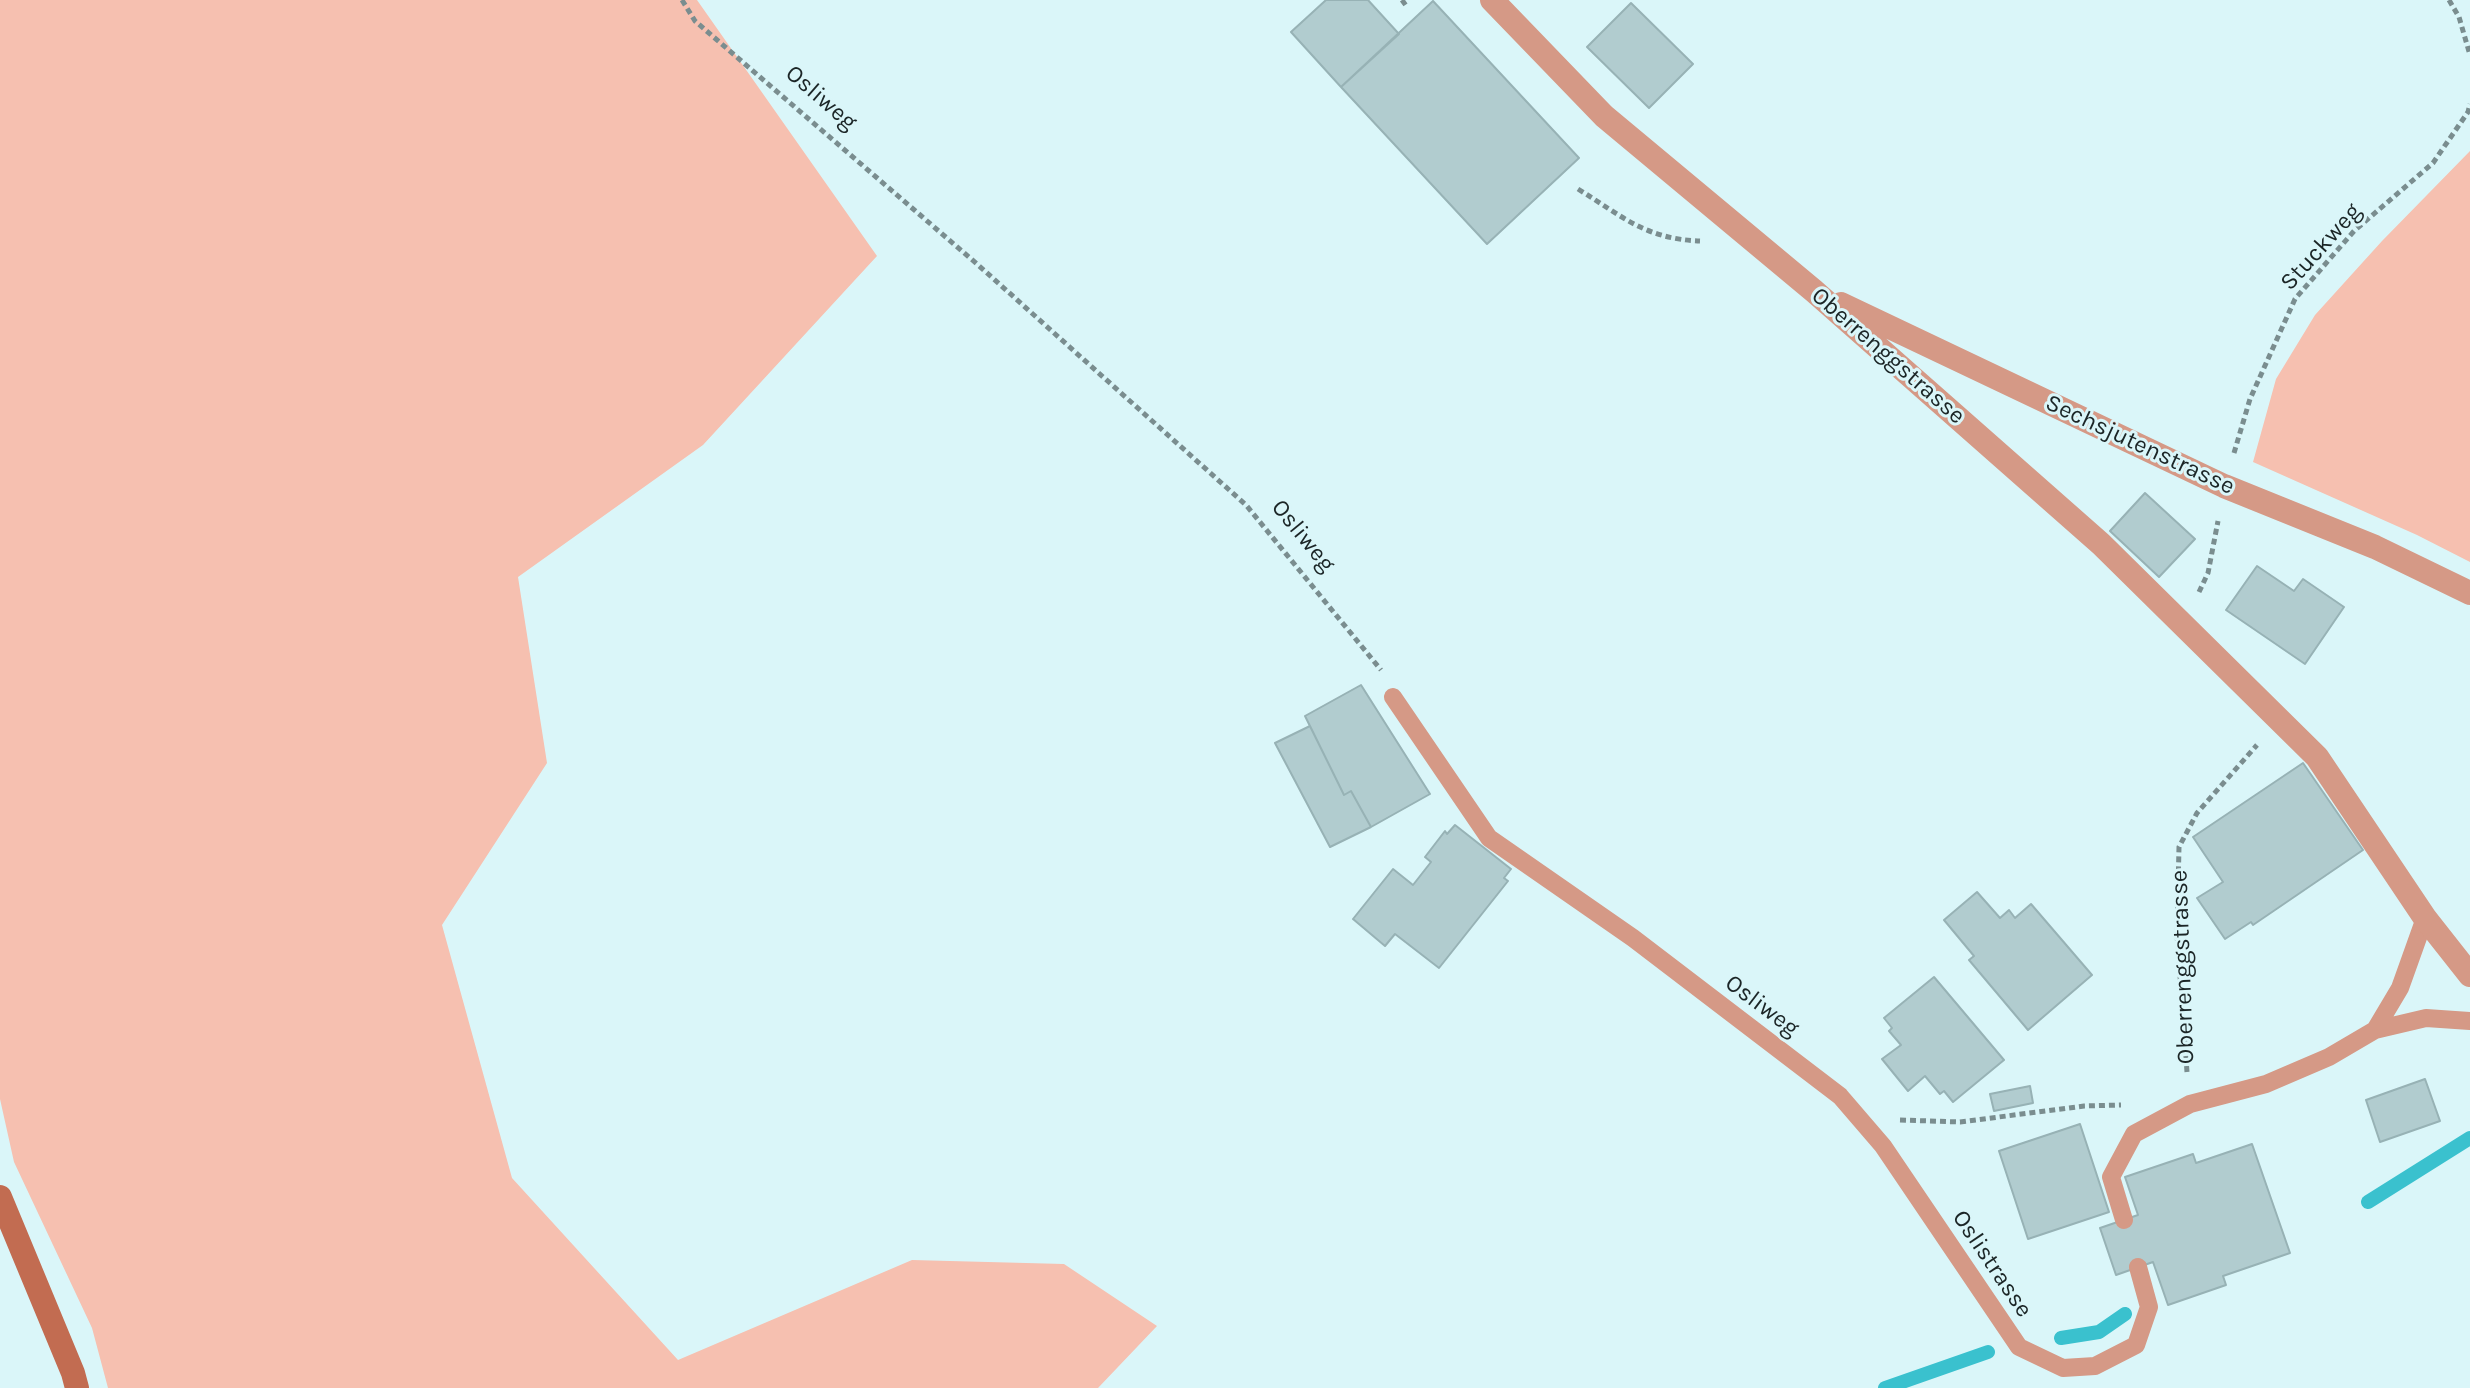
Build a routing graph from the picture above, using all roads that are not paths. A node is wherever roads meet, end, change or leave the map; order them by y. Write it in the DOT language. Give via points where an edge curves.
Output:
graph roads {
  1 [pos="1492,0"];
  2 [pos="1814,291"];
  3 [pos="2470,593"];
  4 [pos="1393,697"];
  5 [pos="2425,918"];
  6 [pos="2470,975"];
  7 [pos="2470,1021"];
  8 [pos="2375,1030"];
  9 [pos="1859,1118"];
  10 [pos="0,1197"];
  11 [pos="2124,1220"];
  12 [pos="2138,1267"];
  13 [pos="77,1388"];
  1 -- 2 [label="street, Oberrenggstrasse" via="1604,116"];
  2 -- 3 [label="street, Sechsjutenstrasse" via="2224,486 2375,547"];
  2 -- 5 [label="street, Oberrenggstrasse" via="2101,544 2317,757"];
  4 -- 9 [label="lane, Osliweg" via="1489,838 1658,957 1840,1096"];
  5 -- 6 [label="street, Oberrenggstrasse"];
  5 -- 8 [label="lane" via="2400,988"];
  7 -- 8 [label="lane" via="2426,1018"];
  8 -- 11 [label="lane" via="2329,1057 2266,1084 2190,1104 2134,1134 2111,1177"];
  9 -- 12 [label="lane, Oslistrasse" via="2019,1347 2063,1368 2095,1366 2136,1345 2149,1307"];
  10 -- 13 [label="main road"];
}
